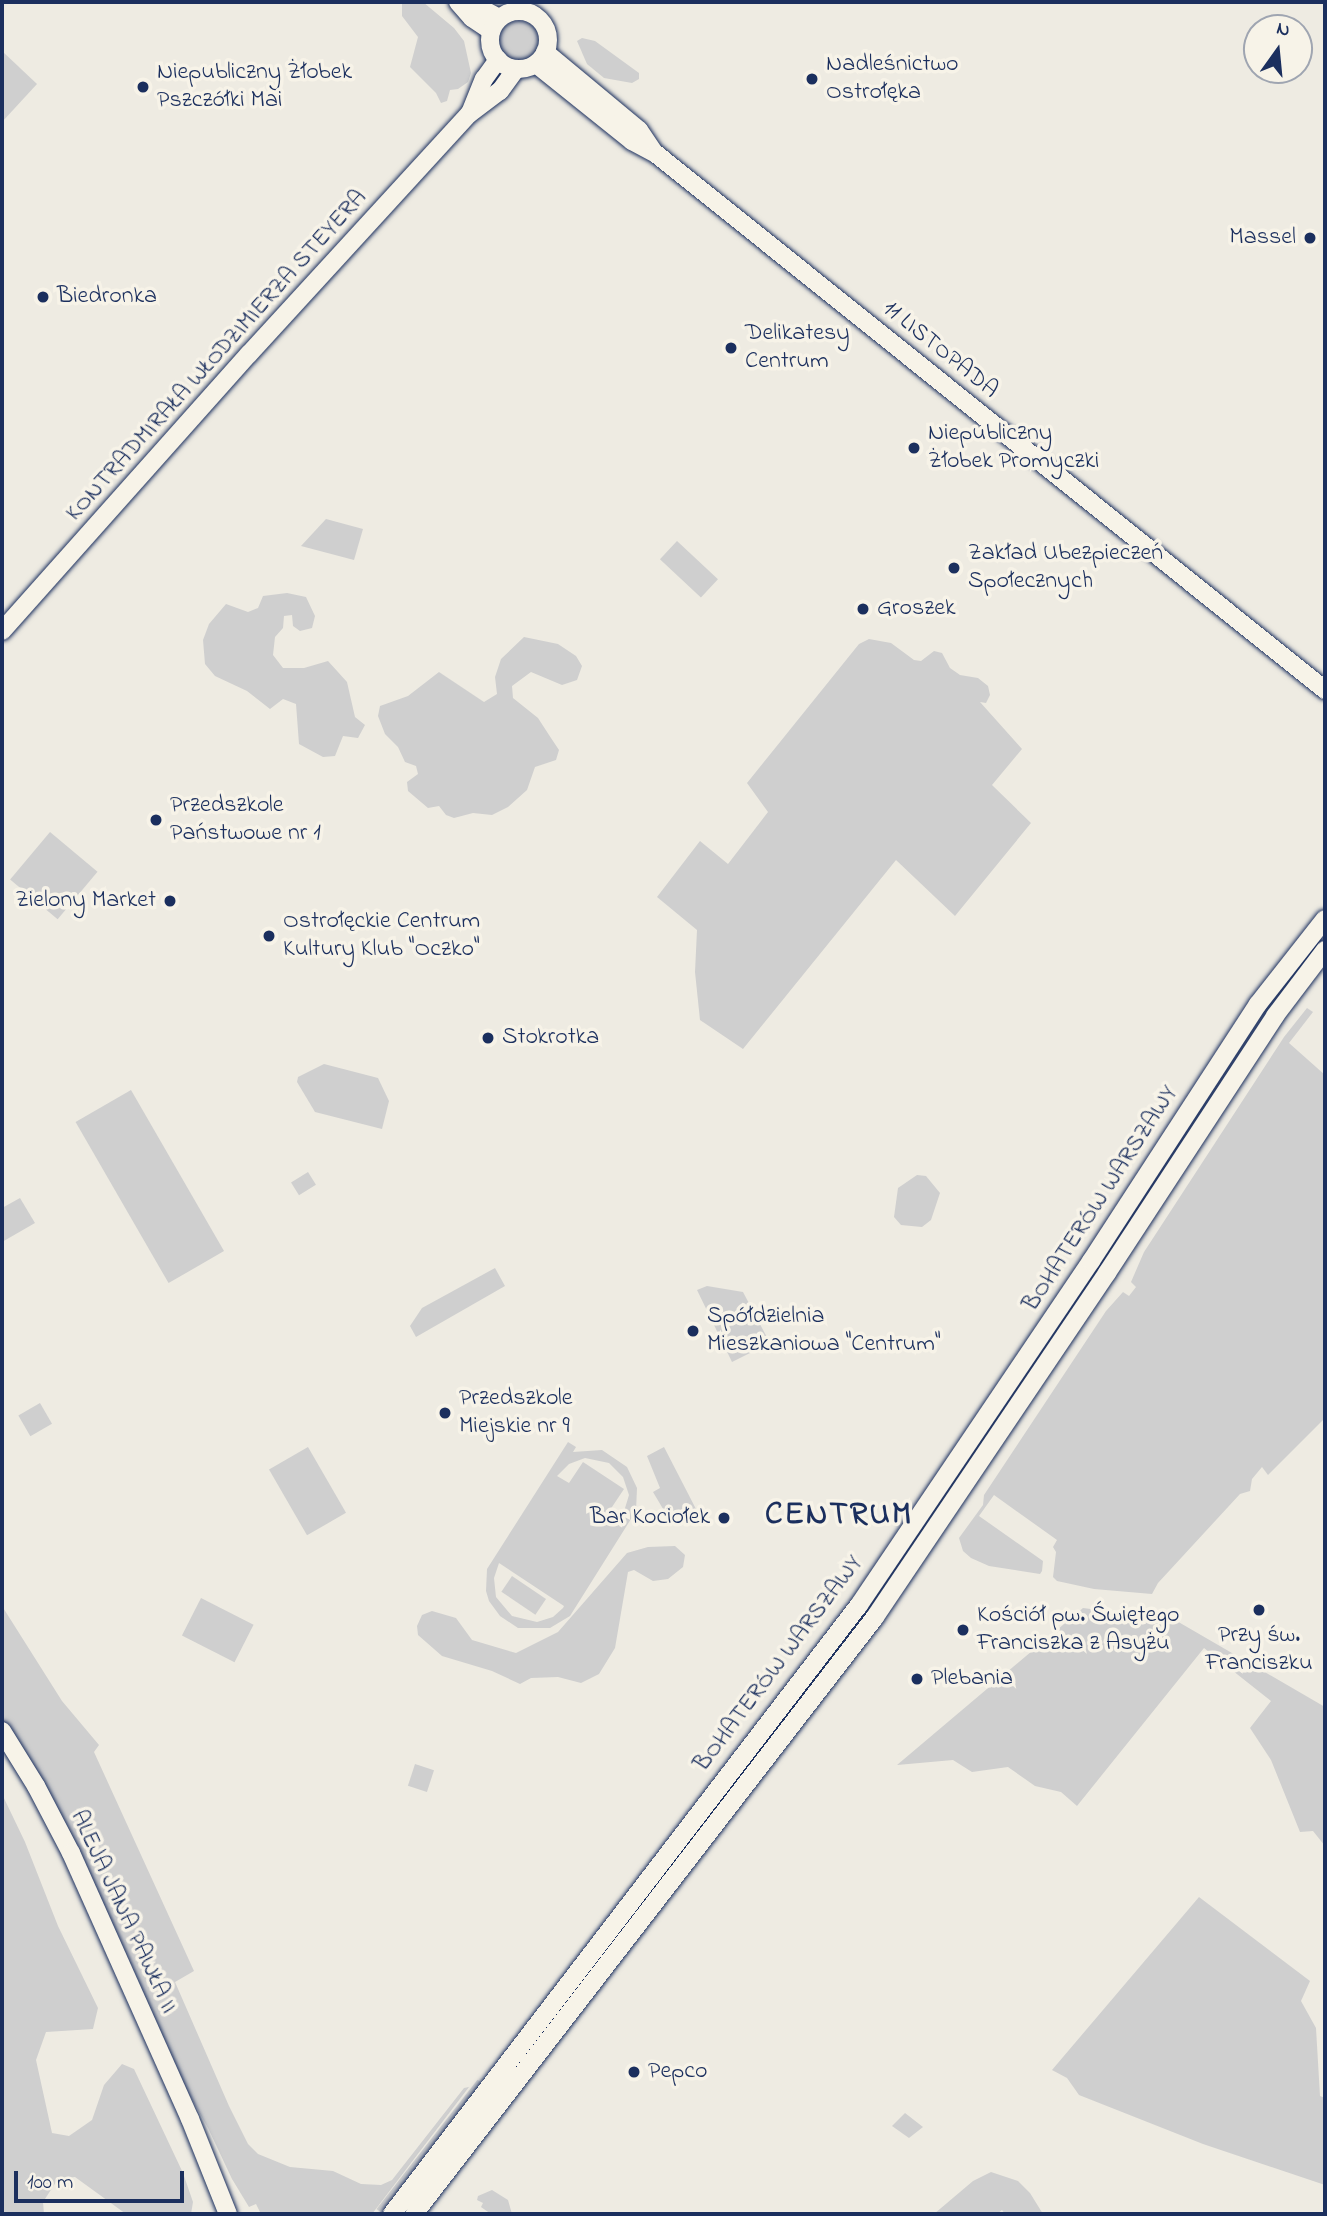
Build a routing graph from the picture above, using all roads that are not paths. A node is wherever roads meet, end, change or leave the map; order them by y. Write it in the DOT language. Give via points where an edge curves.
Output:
graph roads {
  1 [pos="458,2"];
  2 [pos="469,2"];
  3 [pos="531,8"];
  4 [pos="495,24"];
  5 [pos="541,58"];
  6 [pos="498,60"];
  7 [pos="516,69"];
  8 [pos="469,114"];
  9 [pos="2,631"];
  10 [pos="1325,690"];
  11 [pos="1325,919"];
  12 [pos="1325,950"];
  13 [pos="2,1731"];
  14 [pos="190,2119"];
  15 [pos="228,2214"];
  16 [pos="241,2214"];
  17 [pos="392,2214"];
  18 [pos="414,2214"];
  1 -- 4 [label="main road" via="472,18"];
  2 -- 4 [label="main road"];
  3 -- 4 [label="main road"];
  3 -- 5 [label="main road" via="547,34"];
  4 -- 6 [label="main road" via="490,46"];
  5 -- 7 [label="main road"];
  5 -- 10 [label="main road, 11 LISTOPADA" via="639,130 655,153"];
  6 -- 7 [label="main road"];
  6 -- 8 [label="main road, KONTRADMIRAŁA WŁODZIMIERZA STEYERA"];
  7 -- 8 [label="main road, KONTRADMIRAŁA WŁODZIMIERZA STEYERA" via="500,91"];
  8 -- 9 [label="main road, KONTRADMIRAŁA WŁODZIMIERZA STEYERA"];
  11 -- 17 [label="main road, BOHATERÓW WARSZAWY" via="1258,1004 859,1605"];
  12 -- 18 [label="main road, BOHATERÓW WARSZAWY" via="1275,1016 875,1617"];
  13 -- 14 [label="main road, ALEJA JANA PAWŁA II" via="62,1835"];
  14 -- 15 [label="main road, ALEJA JANA PAWŁA II"];
  14 -- 16 [label="main road, ALEJA JANA PAWŁA II"];
}
